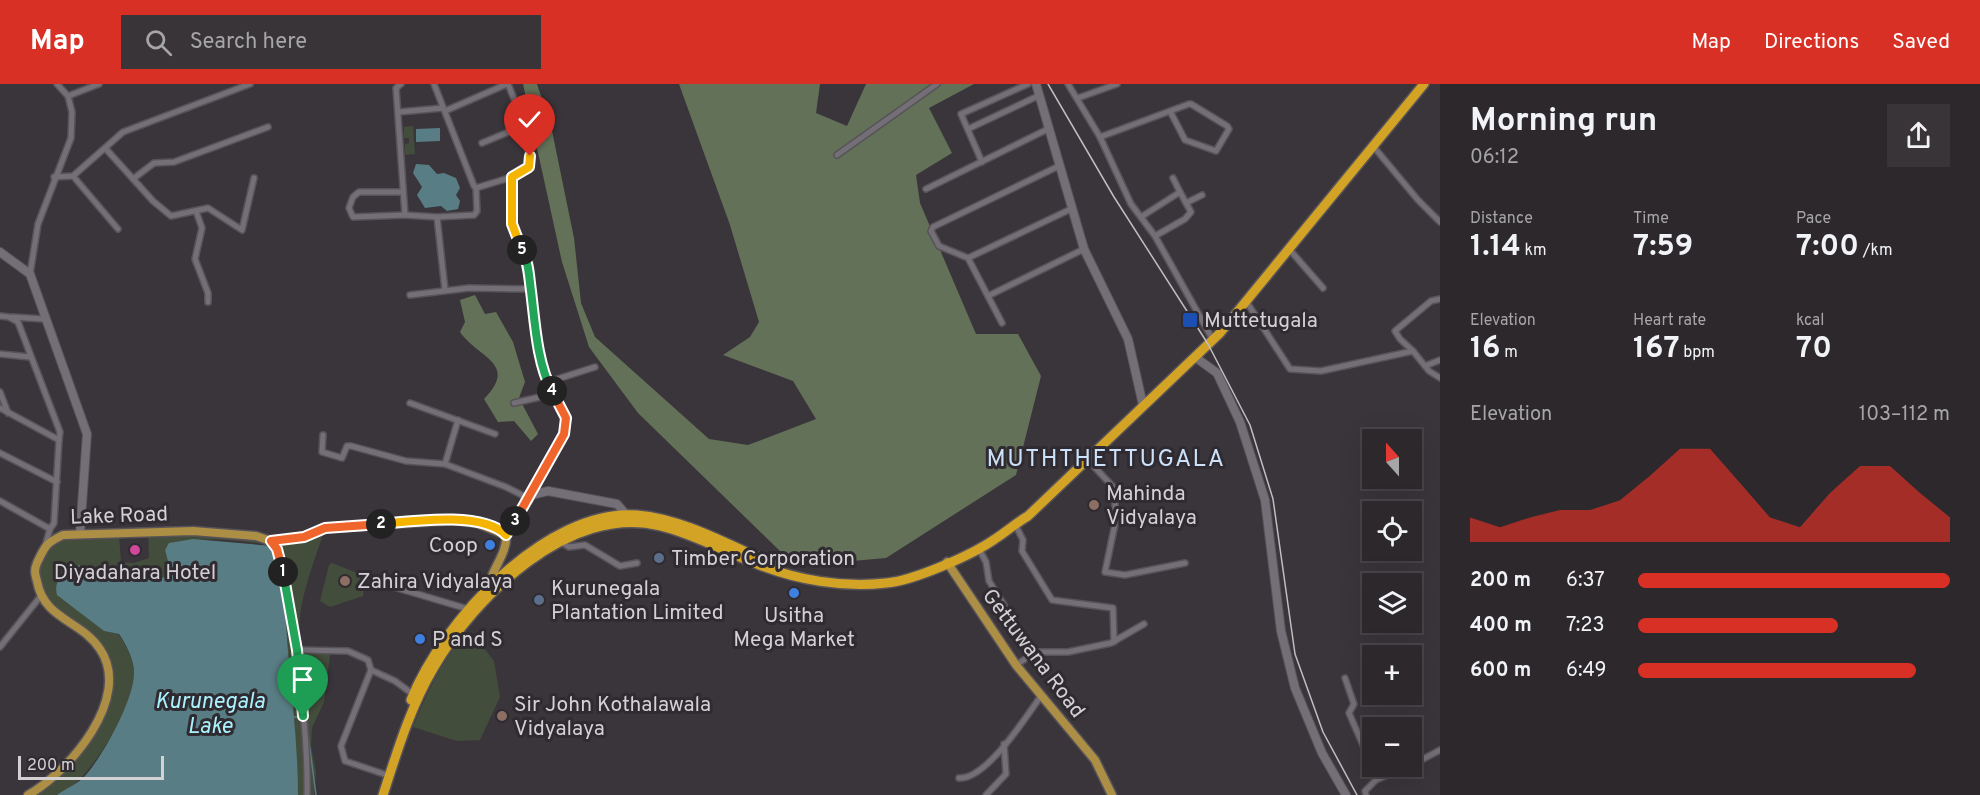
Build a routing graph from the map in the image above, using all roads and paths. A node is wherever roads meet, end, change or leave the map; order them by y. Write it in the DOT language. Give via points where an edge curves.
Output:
graph roads {
  1 [pos="57,84"];
  2 [pos="99,84"];
  3 [pos="250,84"];
  4 [pos="401,84"];
  5 [pos="434,84"];
  6 [pos="508,84"];
  7 [pos="937,84"];
  8 [pos="1028,84"];
  9 [pos="1036,84"];
  10 [pos="1068,84"];
  11 [pos="1117,84"];
  12 [pos="1424,84"];
  13 [pos="68,96"];
  14 [pos="1038,96"];
  15 [pos="1078,98"];
  16 [pos="444,109"];
  17 [pos="1170,111"];
  18 [pos="399,112"];
  19 [pos="523,126"];
  20 [pos="268,127"];
  21 [pos="968,129"];
  22 [pos="1048,129"];
  23 [pos="1100,137"];
  24 [pos="482,143"];
  25 [pos="1373,146"];
  26 [pos="106,149"];
  27 [pos="837,155"];
  28 [pos="982,162"];
  29 [pos="1059,165"];
  30 [pos="73,176"];
  31 [pos="54,177"];
  32 [pos="254,177"];
  33 [pos="512,177"];
  34 [pos="1173,178"];
  35 [pos="133,179"];
  36 [pos="476,188"];
  37 [pos="926,189"];
  38 [pos="402,192"];
  39 [pos="1180,192"];
  40 [pos="1202,195"];
  41 [pos="1186,202"];
  42 [pos="1071,209"];
  43 [pos="196,211"];
  44 [pos="405,215"];
  45 [pos="437,217"];
  46 [pos="1141,218"];
  47 [pos="1440,222"];
  48 [pos="118,229"];
  49 [pos="1155,236"];
  50 [pos="1084,249"];
  51 [pos="1289,249"];
  52 [pos="0,252"];
  53 [pos="968,258"];
  54 [pos="30,274"];
  55 [pos="1323,288"];
  56 [pos="530,289"];
  57 [pos="445,290"];
  58 [pos="410,295"];
  59 [pos="988,296"];
  60 [pos="1440,299"];
  61 [pos="1246,301"];
  62 [pos="208,302"];
  63 [pos="2,316"];
  64 [pos="44,319"];
  65 [pos="1002,323"];
  66 [pos="1213,340"];
  67 [pos="1413,351"];
  68 [pos="0,354"];
  69 [pos="30,357"];
  70 [pos="1195,357"];
  71 [pos="1440,360"];
  72 [pos="595,366"];
  73 [pos="1425,366"];
  74 [pos="1440,378"];
  75 [pos="548,382"];
  76 [pos="0,392"];
  77 [pos="554,394"];
  78 [pos="410,403"];
  79 [pos="514,403"];
  80 [pos="1143,405"];
  81 [pos="0,408"];
  82 [pos="8,413"];
  83 [pos="458,420"];
  84 [pos="495,434"];
  85 [pos="323,435"];
  86 [pos="59,440"];
  87 [pos="0,453"];
  88 [pos="1087,459"];
  89 [pos="445,464"];
  90 [pos="57,482"];
  91 [pos="531,497"];
  92 [pos="0,501"];
  93 [pos="630,519"];
  94 [pos="1015,524"];
  95 [pos="50,529"];
  96 [pos="1004,532"];
  97 [pos="80,533"];
  98 [pos="506,535"];
  99 [pos="271,541"];
  100 [pos="561,542"];
  101 [pos="46,543"];
  102 [pos="978,547"];
  103 [pos="946,560"];
  104 [pos="637,563"];
  105 [pos="1185,563"];
  106 [pos="387,585"];
  107 [pos="491,590"];
  108 [pos="40,597"];
  109 [pos="1004,606"];
  110 [pos="468,609"];
  111 [pos="1144,624"];
  112 [pos="1114,642"];
  113 [pos="0,646"];
  114 [pos="297,650"];
  115 [pos="1016,665"];
  116 [pos="371,670"];
  117 [pos="1345,678"];
  118 [pos="416,696"];
  119 [pos="1041,696"];
  120 [pos="1362,742"];
  121 [pos="1004,744"];
  122 [pos="1440,750"];
  123 [pos="1422,759"];
  124 [pos="387,775"];
  125 [pos="1375,777"];
  126 [pos="1383,777"];
  127 [pos="959,778"];
  128 [pos="1376,780"];
  129 [pos="28,795"];
  130 [pos="307,795"];
  131 [pos="377,795"];
  132 [pos="383,795"];
  133 [pos="986,795"];
  134 [pos="1112,795"];
  135 [pos="1346,795"];
  136 [pos="1366,795"];
  1 -- 13 [label="street"];
  2 -- 13 [label="street"];
  3 -- 26 [label="street" via="123,132"];
  4 -- 18 [label="street" via="396,88"];
  5 -- 16 [label="street"];
  6 -- 16 [label="street"];
  6 -- 19 [label="street"];
  7 -- 27 [label="street"];
  8 -- 21 [label="street" via="961,114"];
  9 -- 14 [label="street"];
  10 -- 15 [label="street"];
  11 -- 15 [label="street"];
  12 -- 25 [label="highway"];
  13 -- 31 [label="street" via="72,112 70,138"];
  14 -- 21 [label="street"];
  14 -- 22 [label="street"];
  15 -- 23 [label="street"];
  16 -- 18 [label="street"];
  16 -- 36 [label="street"];
  17 -- 17 [label="street" via="1191,104 1227,126 1218,150 1185,140"];
  17 -- 23 [label="street"];
  18 -- 38 [label="street"];
  19 -- 24 [label="street"];
  19 -- 33 [label="street" via="531,162"];
  20 -- 35 [label="street" via="174,162 154,163"];
  21 -- 28 [label="street"];
  22 -- 28 [label="street"];
  22 -- 29 [label="street"];
  23 -- 46 [label="street"];
  25 -- 47 [label="street"];
  25 -- 51 [label="highway"];
  26 -- 30 [label="street"];
  26 -- 35 [label="street"];
  28 -- 37 [label="street"];
  29 -- 42 [label="street"];
  29 -- 53 [label="street" via="933,226 931,231 939,246"];
  30 -- 31 [label="street"];
  30 -- 48 [label="street"];
  31 -- 54 [label="street" via="38,224"];
  32 -- 43 [label="street" via="242,230 208,208"];
  33 -- 36 [label="street"];
  33 -- 56 [label="street" via="512,224 528,266"];
  34 -- 39 [label="street"];
  35 -- 43 [label="street" via="171,216"];
  36 -- 45 [label="street" via="474,215"];
  38 -- 44 [label="street"];
  38 -- 44 [label="street" via="359,192 349,208 353,217"];
  39 -- 41 [label="street"];
  39 -- 46 [label="street"];
  40 -- 41 [label="street"];
  41 -- 49 [label="street" via="1191,212 1185,219"];
  42 -- 50 [label="street"];
  42 -- 53 [label="street"];
  43 -- 62 [label="street" via="202,228 195,259"];
  44 -- 45 [label="street"];
  45 -- 57 [label="street"];
  46 -- 49 [label="street"];
  49 -- 66 [label="street"];
  50 -- 59 [label="street"];
  50 -- 80 [label="street" via="1128,339"];
  51 -- 55 [label="street"];
  51 -- 61 [label="highway"];
  52 -- 54 [label="street"];
  53 -- 59 [label="street"];
  54 -- 64 [label="street"];
  56 -- 57 [label="street"];
  56 -- 75 [label="street"];
  57 -- 58 [label="street"];
  59 -- 65 [label="street"];
  60 -- 67 [label="street" via="1431,301 1395,331"];
  61 -- 66 [label="highway"];
  61 -- 67 [label="street" via="1290,369 1321,371"];
  63 -- 64 [label="street"];
  63 -- 69 [label="street" via="18,322"];
  64 -- 97 [label="street" via="87,434"];
  66 -- 70 [label="highway"];
  67 -- 73 [label="street"];
  68 -- 69 [label="street"];
  69 -- 86 [label="street" via="60,432"];
  70 -- 80 [label="highway"];
  70 -- 135 [label="street" via="1216,373 1240,422 1265,500 1281,631 1292,678 1322,753"];
  71 -- 73 [label="street"];
  72 -- 75 [label="street"];
  73 -- 74 [label="street"];
  75 -- 77 [label="street"];
  76 -- 82 [label="street"];
  77 -- 79 [label="street"];
  77 -- 91 [label="street" via="566,418 564,434"];
  78 -- 83 [label="street"];
  80 -- 88 [label="highway"];
  81 -- 82 [label="street"];
  82 -- 86 [label="street"];
  83 -- 84 [label="street"];
  83 -- 89 [label="street"];
  85 -- 89 [label="street" via="321,452 342,458 347,446 406,461"];
  86 -- 90 [label="street"];
  87 -- 90 [label="street"];
  88 -- 94 [label="highway"];
  88 -- 105 [label="street" via="1115,489 1115,524 1105,572 1125,575"];
  89 -- 91 [label="street"];
  90 -- 95 [label="street" via="54,523"];
  91 -- 93 [label="street" via="548,491 617,504"];
  91 -- 98 [label="street"];
  92 -- 95 [label="street"];
  93 -- 100 [label="highway" via="588,529"];
  93 -- 103 [label="highway" via="661,526 763,567 812,580 886,584 919,575"];
  93 -- 107 [label="highway" via="599,519 571,529 531,554"];
  94 -- 96 [label="highway"];
  94 -- 112 [label="street" via="1023,540 1022,550 1052,600 1113,608"];
  95 -- 101 [label="street"];
  96 -- 102 [label="highway"];
  96 -- 103 [label="highway"];
  97 -- 99 [label="main road, Lake Road" via="193,531 256,536"];
  97 -- 101 [label="main road, Lake Road" via="63,534"];
  98 -- 99 [label="main road, Lake Road" via="484,525 454,520 325,528 304,537"];
  98 -- 107 [label="main road" via="490,576"];
  99 -- 114 [label="street" via="277,549 289,594"];
  100 -- 104 [label="street" via="569,547 585,545 620,566"];
  100 -- 107 [label="highway"];
  101 -- 108 [label="main road, Lake Road" via="34,569"];
  102 -- 103 [label="highway"];
  102 -- 109 [label="street" via="989,581"];
  103 -- 115 [label="main road, Gettuwana Road"];
  106 -- 110 [label="street"];
  107 -- 110 [label="highway"];
  107 -- 118 [label="highway" via="444,650"];
  108 -- 113 [label="street"];
  108 -- 129 [label="main road" via="60,618 91,637 110,669 106,697 92,735 74,759"];
  110 -- 118 [label="highway" via="435,654"];
  111 -- 112 [label="street"];
  112 -- 115 [label="street" via="1068,652 1036,652"];
  114 -- 116 [label="street" via="348,651 368,660"];
  114 -- 130 [label="street" via="308,763"];
  115 -- 119 [label="main road, Gettuwana Road"];
  116 -- 118 [label="street"];
  116 -- 124 [label="street" via="341,746 345,761"];
  117 -- 120 [label="street" via="1354,704 1349,713"];
  118 -- 124 [label="highway"];
  119 -- 121 [label="street"];
  119 -- 134 [label="main road, Gettuwana Road" via="1095,760"];
  121 -- 127 [label="street" via="983,767"];
  121 -- 133 [label="street" via="1006,774"];
  122 -- 123 [label="street"];
  124 -- 131 [label="highway"];
  124 -- 132 [label="highway"];
  125 -- 128 [label="street"];
  126 -- 128 [label="street"];
  128 -- 136 [label="street" via="1365,790"];
}
